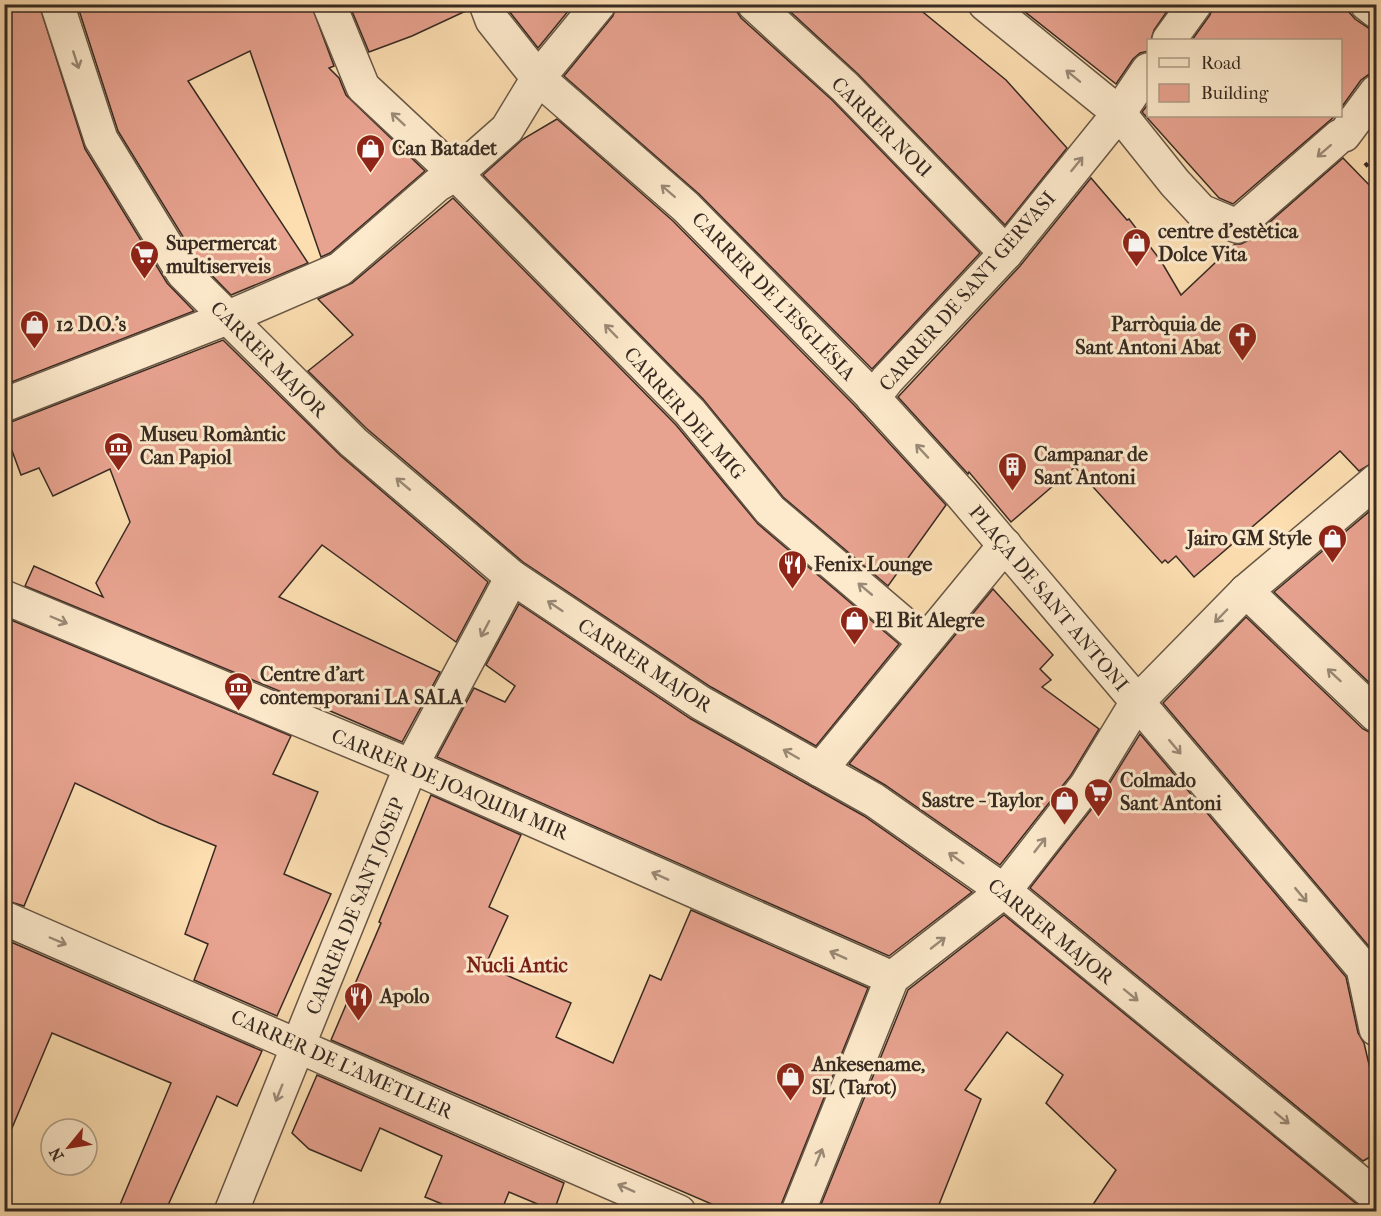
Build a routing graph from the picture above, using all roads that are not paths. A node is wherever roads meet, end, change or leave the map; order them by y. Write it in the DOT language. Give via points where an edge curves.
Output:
graph roads {
  1 [pos="57,4"];
  2 [pos="329,4"];
  3 [pos="486,4"];
  4 [pos="599,4"];
  5 [pos="754,4"];
  6 [pos="986,4"];
  7 [pos="1195,4"];
  8 [pos="1367,4"];
  9 [pos="1377,11"];
  10 [pos="1170,39"];
  11 [pos="1147,73"];
  12 [pos="538,78"];
  13 [pos="1377,93"];
  14 [pos="1119,113"];
  15 [pos="447,179"];
  16 [pos="1006,253"];
  17 [pos="227,318"];
  18 [pos="873,398"];
  19 [pos="4,405"];
  20 [pos="1377,482"];
  21 [pos="961,494"];
  22 [pos="1005,545"];
  23 [pos="512,577"];
  24 [pos="1246,591"];
  25 [pos="4,597"];
  26 [pos="925,642"];
  27 [pos="1137,702"];
  28 [pos="1377,715"];
  29 [pos="411,766"];
  30 [pos="820,770"];
  31 [pos="1004,891"];
  32 [pos="4,918"];
  33 [pos="1370,963"];
  34 [pos="892,978"];
  35 [pos="1377,1029"];
  36 [pos="298,1045"];
  37 [pos="1377,1196"];
  38 [pos="231,1212"];
  39 [pos="680,1212"];
  40 [pos="798,1212"];
  1 -- 17 [label="street, CARRER MAJOR, one-way" via="101,139 183,273"];
  15 -- 2 [label="street, CARRER DEL MIG, one-way" via="363,87"];
  3 -- 12 [label="street, CARRER DE L'ESGLÉSIA" via="492,20"];
  4 -- 12 [label="street"];
  5 -- 16 [label="street, CARRER NOU" via="845,87"];
  14 -- 6 [label="street, one-way"];
  7 -- 10 [label="street"];
  8 -- 9 [label="street"];
  11 -- 14 [label="street, CARRER DE SANT GERVASI"];
  12 -- 15 [label="street" via="507,129"];
  18 -- 12 [label="street, CARRER DE L'ESGLÉSIA, one-way" via="686,207"];
  13 -- 14 [label="street, one-way" via="1344,135 1237,226 1201,211"];
  16 -- 14 [label="street, CARRER DE SANT GERVASI, one-way"];
  15 -- 17 [label="street" via="340,269"];
  26 -- 15 [label="street, CARRER DEL MIG, one-way" via="770,510 690,412"];
  16 -- 18 [label="street, CARRER DE SANT GERVASI"];
  17 -- 19 [label="street"];
  23 -- 17 [label="street, CARRER MAJOR, one-way" via="353,442"];
  21 -- 18 [label="street, CARRER DE L'ESGLÉSIA, one-way"];
  20 -- 24 [label="street"];
  21 -- 22 [label="street, PLAÇA DE SANT ANTONI"];
  22 -- 26 [label="street"];
  22 -- 27 [label="street, PLAÇA DE SANT ANTONI"];
  23 -- 29 [label="street, CARRER DE SANT JOSEP, one-way"];
  30 -- 23 [label="street, CARRER MAJOR, one-way" via="701,703"];
  24 -- 27 [label="street, one-way"];
  28 -- 24 [label="street, one-way"];
  25 -- 29 [label="street, CARRER DE JOAQUIM MIR, one-way"];
  26 -- 30 [label="street"];
  31 -- 27 [label="street, one-way" via="1086,786"];
  27 -- 33 [label="street, PLAÇA DE SANT ANTONI, one-way"];
  34 -- 29 [label="street, CARRER DE JOAQUIM MIR, one-way"];
  29 -- 36 [label="street, CARRER DE SANT JOSEP"];
  31 -- 30 [label="street, CARRER MAJOR, one-way" via="874,800"];
  34 -- 31 [label="street, one-way"];
  31 -- 37 [label="street, CARRER MAJOR, one-way"];
  32 -- 36 [label="street, CARRER DE L'AMETLLER, one-way"];
  33 -- 35 [label="street"];
  40 -- 34 [label="street, one-way"];
  36 -- 38 [label="street, CARRER DE SANT JOSEP, one-way"];
  39 -- 36 [label="street, CARRER DE L'AMETLLER, one-way"];
}
